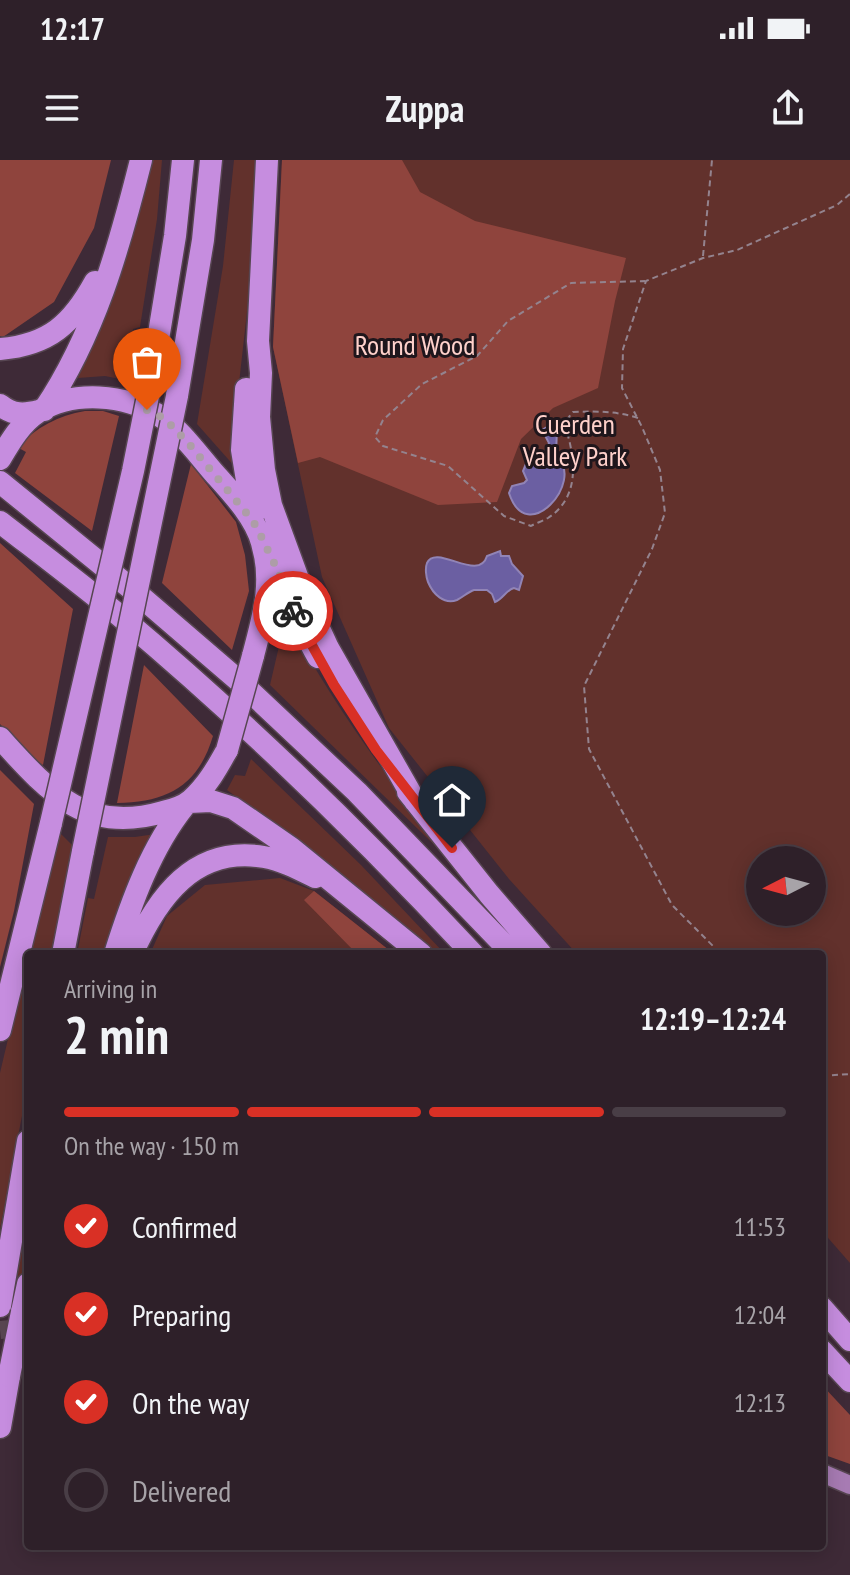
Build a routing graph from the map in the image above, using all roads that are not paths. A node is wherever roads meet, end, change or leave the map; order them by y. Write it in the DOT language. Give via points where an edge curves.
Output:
graph roads {
  1 [pos="141,160"];
  2 [pos="183,160"];
  3 [pos="211,160"];
  4 [pos="267,160"];
  5 [pos="131,201"];
  6 [pos="258,341"];
  7 [pos="0,349"];
  8 [pos="0,405"];
  9 [pos="42,410"];
  10 [pos="3,454"];
  11 [pos="0,482"];
  12 [pos="0,522"];
  13 [pos="259,533"];
  14 [pos="0,738"];
  15 [pos="415,801"];
  16 [pos="187,803"];
  17 [pos="345,891"];
  18 [pos="64,950"];
  19 [pos="117,950"];
  20 [pos="134,950"];
  21 [pos="416,950"];
  22 [pos="469,950"];
  23 [pos="509,950"];
  24 [pos="538,950"];
  25 [pos="0,1030"];
  26 [pos="24,1181"];
  27 [pos="24,1290"];
  28 [pos="11,1309"];
  29 [pos="826,1313"];
  30 [pos="850,1340"];
  31 [pos="826,1356"];
  32 [pos="846,1377"];
  33 [pos="0,1427"];
  34 [pos="826,1475"];
  35 [pos="850,1485"];
  1 -- 5 [label="highway"];
  2 -- 25 [label="highway, bridge" via="175,236 133,471"];
  3 -- 18 [label="highway, bridge" via="177,396"];
  4 -- 6 [label="highway"];
  5 -- 7 [label="highway" via="79,310 43,338"];
  5 -- 9 [label="highway" via="92,322"];
  6 -- 13 [label="highway" via="247,384 242,450"];
  6 -- 15 [label="highway" via="264,470 281,535 328,648"];
  8 -- 9 [label="highway" via="22,415"];
  9 -- 10 [label="highway" via="26,422"];
  9 -- 13 [label="highway" via="99,397 160,416 189,444"];
  11 -- 23 [label="highway" via="239,681 357,792"];
  12 -- 22 [label="highway" via="119,616 241,724"];
  13 -- 15 [label="highway" via="326,672"];
  13 -- 16 [label="highway, bridge" via="268,585 253,656 227,750"];
  14 -- 16 [label="highway" via="72,805 99,817 136,818"];
  15 -- 24 [label="highway"];
  16 -- 17 [label="highway" via="211,801 233,808"];
  16 -- 19 [label="highway" via="150,864"];
  17 -- 20 [label="highway" via="267,857 215,861 193,870 167,893"];
  17 -- 21 [label="highway"];
  26 -- 28 [label="highway"];
  27 -- 28 [label="highway"];
  28 -- 33 [label="highway, bridge" via="9,1376"];
  29 -- 30 [label="highway"];
  31 -- 32 [label="highway"];
  34 -- 35 [label="main road"];
}
